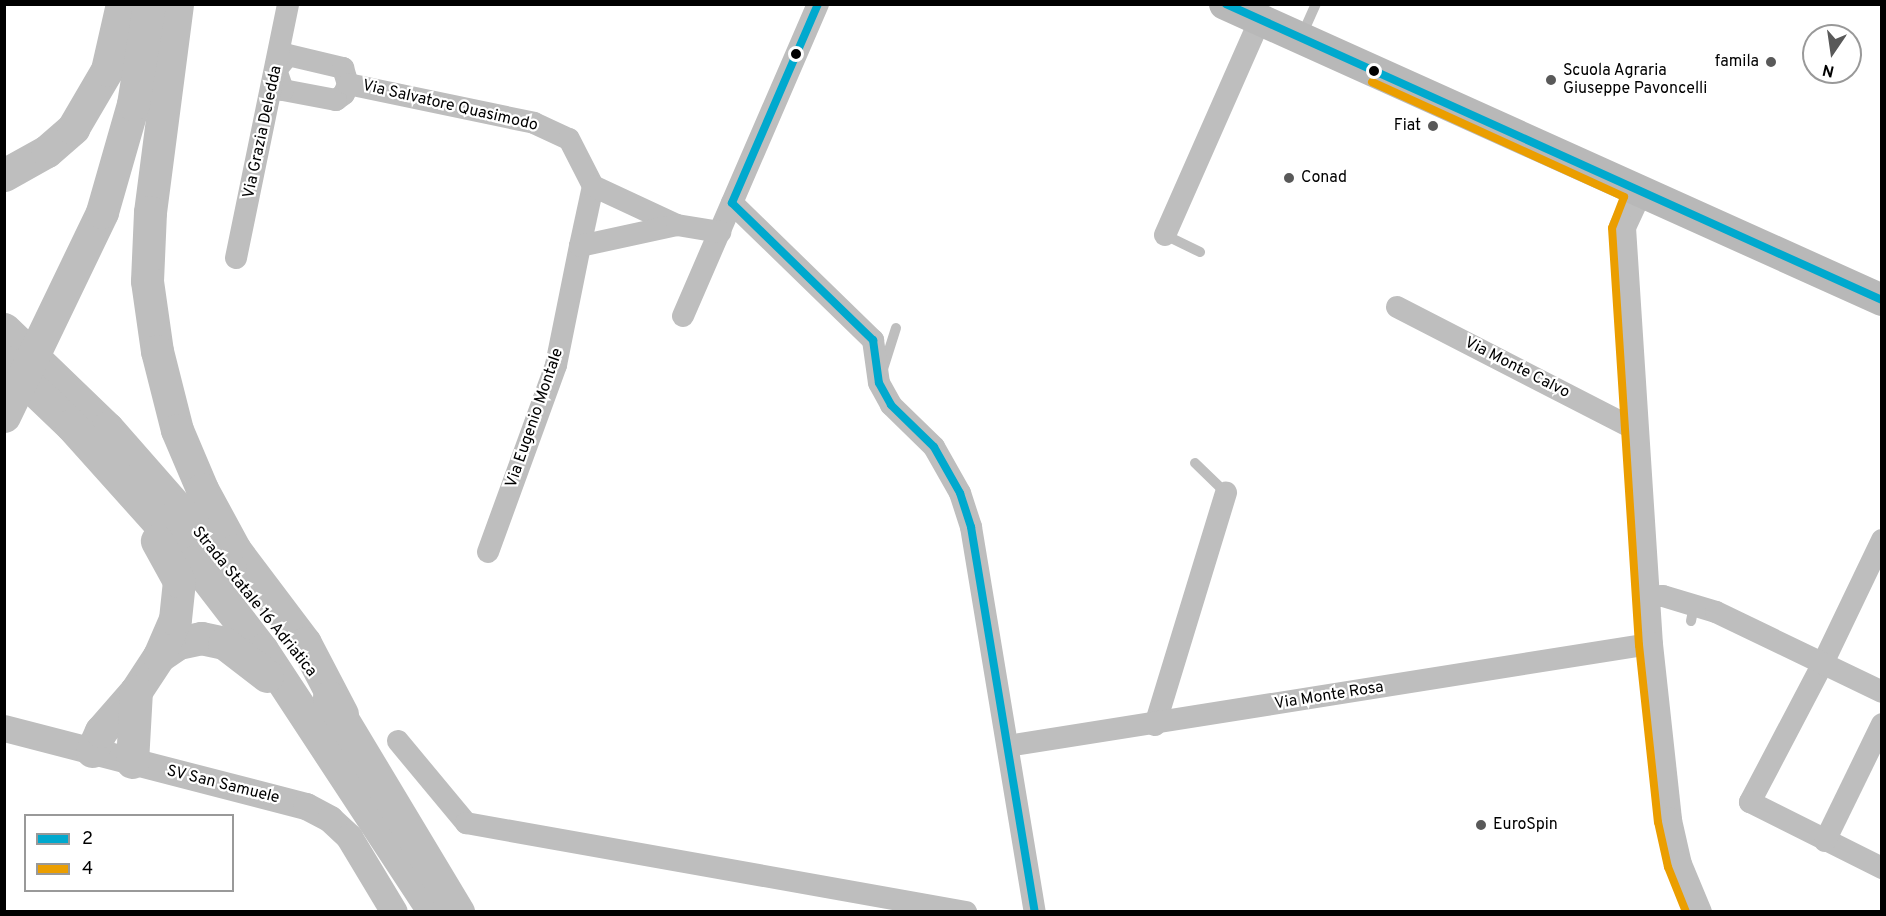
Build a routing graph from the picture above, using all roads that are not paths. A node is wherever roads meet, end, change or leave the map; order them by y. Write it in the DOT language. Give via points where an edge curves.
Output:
graph roads {
  1 [pos="122,4"];
  2 [pos="149,4"];
  3 [pos="177,4"];
  4 [pos="288,4"];
  5 [pos="818,4"];
  6 [pos="1225,4"];
  7 [pos="1316,4"];
  8 [pos="1260,21"];
  9 [pos="1301,38"];
  10 [pos="276,70"];
  11 [pos="348,84"];
  12 [pos="4,175"];
  13 [pos="593,186"];
  14 [pos="1638,192"];
  15 [pos="732,203"];
  16 [pos="677,225"];
  17 [pos="720,231"];
  18 [pos="1165,235"];
  19 [pos="580,246"];
  20 [pos="1200,252"];
  21 [pos="236,258"];
  22 [pos="1881,300"];
  23 [pos="1397,307"];
  24 [pos="683,316"];
  25 [pos="896,327"];
  26 [pos="4,329"];
  27 [pos="4,361"];
  28 [pos="879,383"];
  29 [pos="4,416"];
  30 [pos="71,425"];
  31 [pos="1636,430"];
  32 [pos="1195,463"];
  33 [pos="1226,493"];
  34 [pos="1881,540"];
  35 [pos="488,552"];
  36 [pos="1647,597"];
  37 [pos="1649,644"];
  38 [pos="159,656"];
  39 [pos="1822,664"];
  40 [pos="136,691"];
  41 [pos="1881,692"];
  42 [pos="292,698"];
  43 [pos="342,714"];
  44 [pos="1881,724"];
  45 [pos="1155,725"];
  46 [pos="4,728"];
  47 [pos="398,741"];
  48 [pos="1008,746"];
  49 [pos="92,751"];
  50 [pos="132,762"];
  51 [pos="1825,841"];
  52 [pos="1881,868"];
  53 [pos="902,905"];
  54 [pos="394,912"];
  55 [pos="433,912"];
  56 [pos="458,912"];
  57 [pos="966,912"];
  58 [pos="1035,912"];
  59 [pos="1698,912"];
  1 -- 12 [label="highway" via="107,70 73,128 47,151"];
  2 -- 29 [label="highway" via="133,104 118,164 79,267"];
  3 -- 43 [label="highway" via="150,212 147,281 157,351 177,430 202,489 235,550 306,643"];
  4 -- 10 [label="street, Via Grazia Deledda"];
  5 -- 15 [label="street"];
  6 -- 8 [label="main road"];
  7 -- 9 [label="lane"];
  8 -- 9 [label="main road"];
  8 -- 18 [label="street"];
  9 -- 14 [label="main road"];
  10 -- 11 [label="street, Via Salvatore Quasimodo" via="288,55 343,68"];
  10 -- 11 [label="street, Via Salvatore Quasimodo" via="283,90 336,100"];
  10 -- 21 [label="street, Via Grazia Deledda"];
  11 -- 13 [label="street, Via Salvatore Quasimodo" via="534,123 569,139"];
  13 -- 16 [label="street"];
  13 -- 19 [label="street"];
  14 -- 22 [label="main road"];
  14 -- 31 [label="street" via="1622,226"];
  15 -- 17 [label="street"];
  15 -- 28 [label="street" via="873,340"];
  16 -- 17 [label="street"];
  16 -- 19 [label="street"];
  17 -- 24 [label="street"];
  18 -- 20 [label="lane"];
  19 -- 35 [label="street, Via Eugenio Montale" via="556,365"];
  23 -- 31 [label="street, Via Monte Calvo"];
  25 -- 28 [label="lane"];
  26 -- 43 [label="highway, Strada Statale 16 Adriatica" via="107,428 227,565"];
  27 -- 30 [label="highway, Strada Statale 16 Adriatica"];
  28 -- 48 [label="street" via="891,405 945,462 966,509"];
  30 -- 38 [label="highway" via="85,457 164,549 179,581 175,619"];
  30 -- 42 [label="highway, Strada Statale 16 Adriatica" via="194,562 262,650"];
  31 -- 36 [label="street"];
  32 -- 33 [label="lane"];
  33 -- 45 [label="street"];
  34 -- 39 [label="street"];
  36 -- 37 [label="street"];
  36 -- 39 [label="street" via="1663,596 1692,613 1716,612"];
  37 -- 45 [label="street, Via Monte Rosa"];
  37 -- 59 [label="street" via="1668,820 1678,864"];
  38 -- 40 [label="highway"];
  38 -- 42 [label="highway" via="177,643 201,638 224,643"];
  39 -- 41 [label="street"];
  39 -- 51 [label="street" via="1750,802"];
  40 -- 49 [label="highway" via="101,731"];
  40 -- 50 [label="highway"];
  42 -- 55 [label="highway, Strada Statale 16 Adriatica"];
  43 -- 56 [label="highway, Strada Statale 16 Adriatica"];
  44 -- 51 [label="street"];
  45 -- 48 [label="street, Via Monte Rosa"];
  46 -- 49 [label="street, SV San Samuele"];
  47 -- 53 [label="street" via="466,823"];
  48 -- 58 [label="street"];
  49 -- 50 [label="street, SV San Samuele"];
  50 -- 54 [label="street, SV San Samuele" via="306,806 330,819 370,867"];
  51 -- 52 [label="street"];
  53 -- 57 [label="street"];
}
